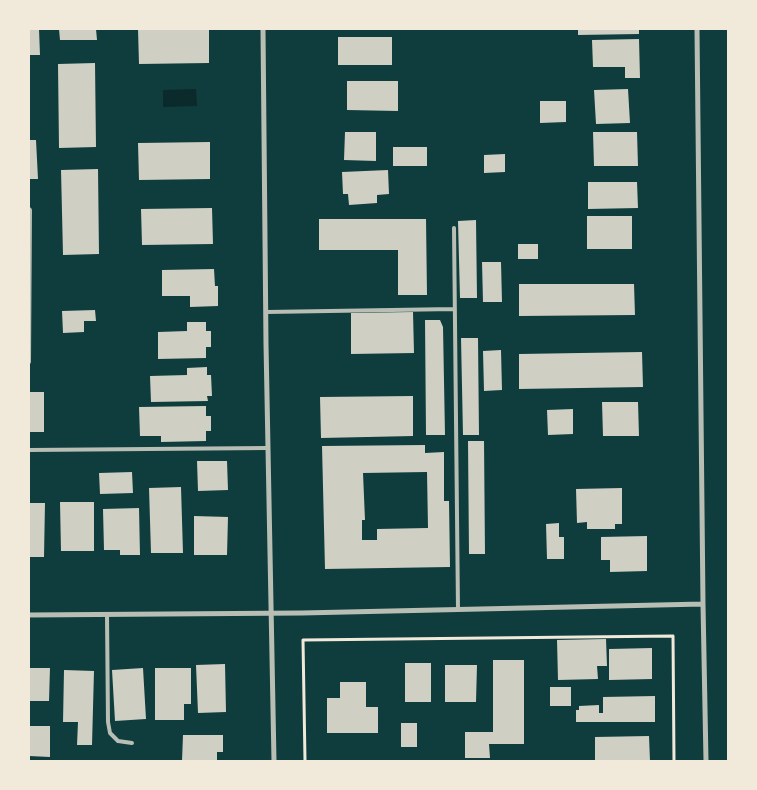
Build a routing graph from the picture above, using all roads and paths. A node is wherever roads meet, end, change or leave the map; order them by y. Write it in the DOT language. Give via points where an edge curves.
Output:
graph roads {
  1 [pos="262,29"];
  2 [pos="697,29"];
  3 [pos="29,209"];
  4 [pos="454,228"];
  5 [pos="454,309"];
  6 [pos="266,312"];
  7 [pos="29,362"];
  8 [pos="268,448"];
  9 [pos="29,450"];
  10 [pos="703,604"];
  11 [pos="458,611"];
  12 [pos="271,614"];
  13 [pos="29,615"];
  14 [pos="107,615"];
  15 [pos="132,743"];
  16 [pos="274,761"];
  17 [pos="305,761"];
  18 [pos="674,761"];
  19 [pos="706,761"];
  1 -- 6 [label="street"];
  2 -- 10 [label="street"];
  3 -- 7 [label="lane"];
  4 -- 5 [label="lane"];
  5 -- 6 [label="lane"];
  5 -- 11 [label="lane"];
  6 -- 8 [label="street"];
  8 -- 9 [label="lane"];
  8 -- 12 [label="street"];
  10 -- 11 [label="street"];
  10 -- 19 [label="street"];
  11 -- 12 [label="street"];
  12 -- 14 [label="street"];
  12 -- 16 [label="street"];
  13 -- 14 [label="street"];
  14 -- 15 [label="lane" via="110,733 118,741"];
  17 -- 18 [label="path" via="303,640 673,636"];
}
